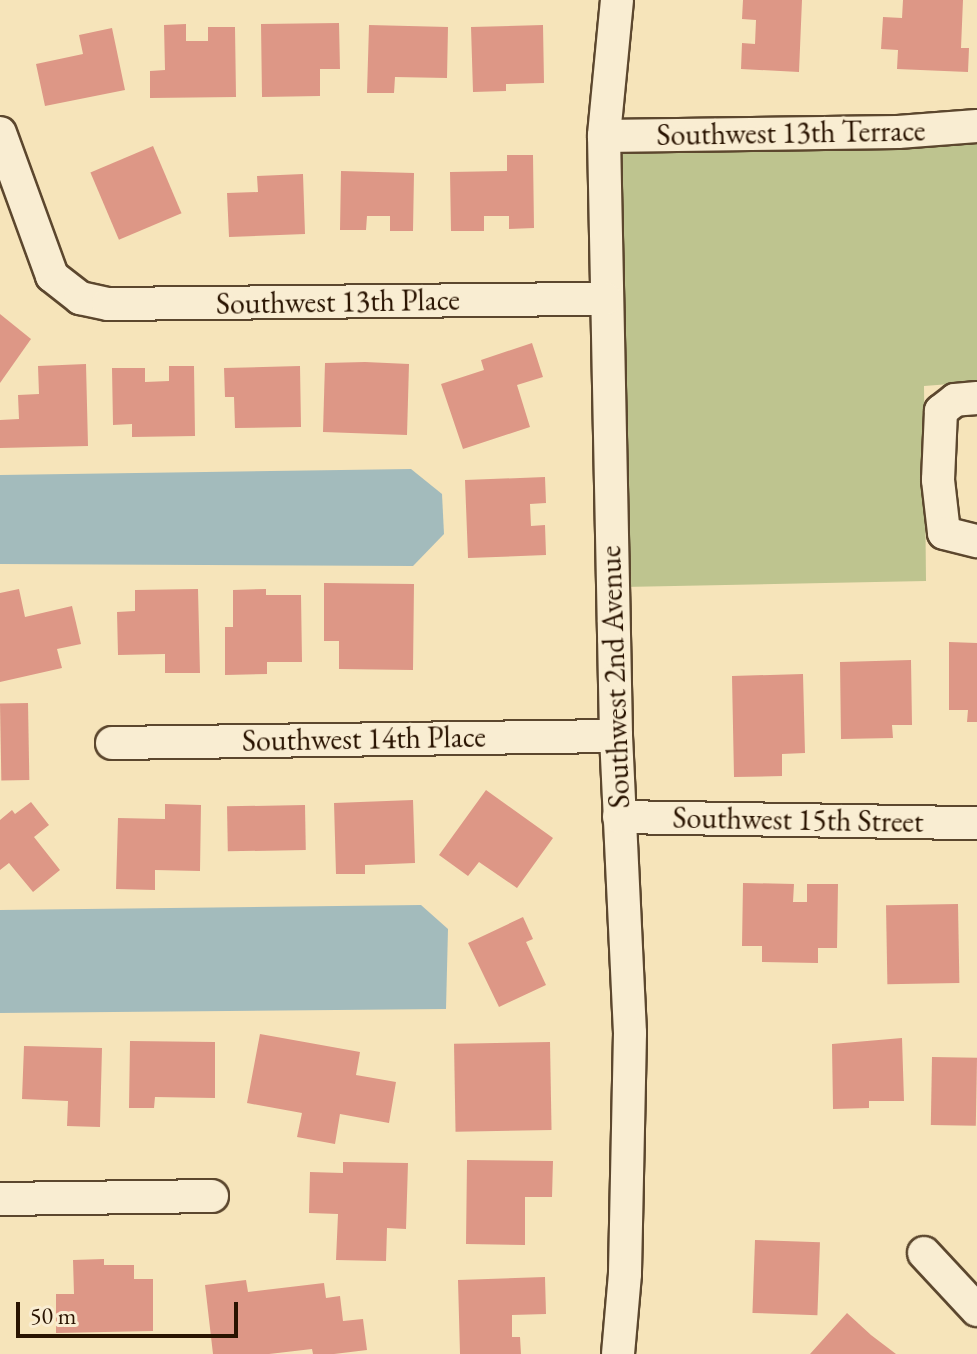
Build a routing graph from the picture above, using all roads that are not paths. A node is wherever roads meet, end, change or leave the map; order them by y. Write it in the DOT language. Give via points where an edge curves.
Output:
graph roads {
  1 [pos="617,0"];
  2 [pos="977,126"];
  3 [pos="0,133"];
  4 [pos="604,136"];
  5 [pos="606,299"];
  6 [pos="977,398"];
  7 [pos="977,541"];
  8 [pos="616,736"];
  9 [pos="112,743"];
  10 [pos="619,817"];
  11 [pos="977,823"];
  12 [pos="212,1196"];
  13 [pos="0,1199"];
  14 [pos="924,1253"];
  15 [pos="977,1310"];
  16 [pos="618,1354"];
  1 -- 4 [label="street, Southwest 2nd Avenue"];
  2 -- 4 [label="street, Southwest 13th Terrace"];
  3 -- 5 [label="street, Southwest 13th Place" via="52,276 72,293 108,304"];
  4 -- 5 [label="street, Southwest 2nd Avenue"];
  5 -- 8 [label="street, Southwest 2nd Avenue"];
  6 -- 7 [label="street" via="955,400 941,411 938,480 944,533"];
  8 -- 9 [label="street, Southwest 14th Place"];
  8 -- 10 [label="street, Southwest 2nd Avenue"];
  10 -- 11 [label="street, Southwest 15th Street"];
  10 -- 16 [label="street, Southwest 2nd Avenue" via="630,1033 625,1274"];
  12 -- 13 [label="street"];
  14 -- 15 [label="street"];
}
